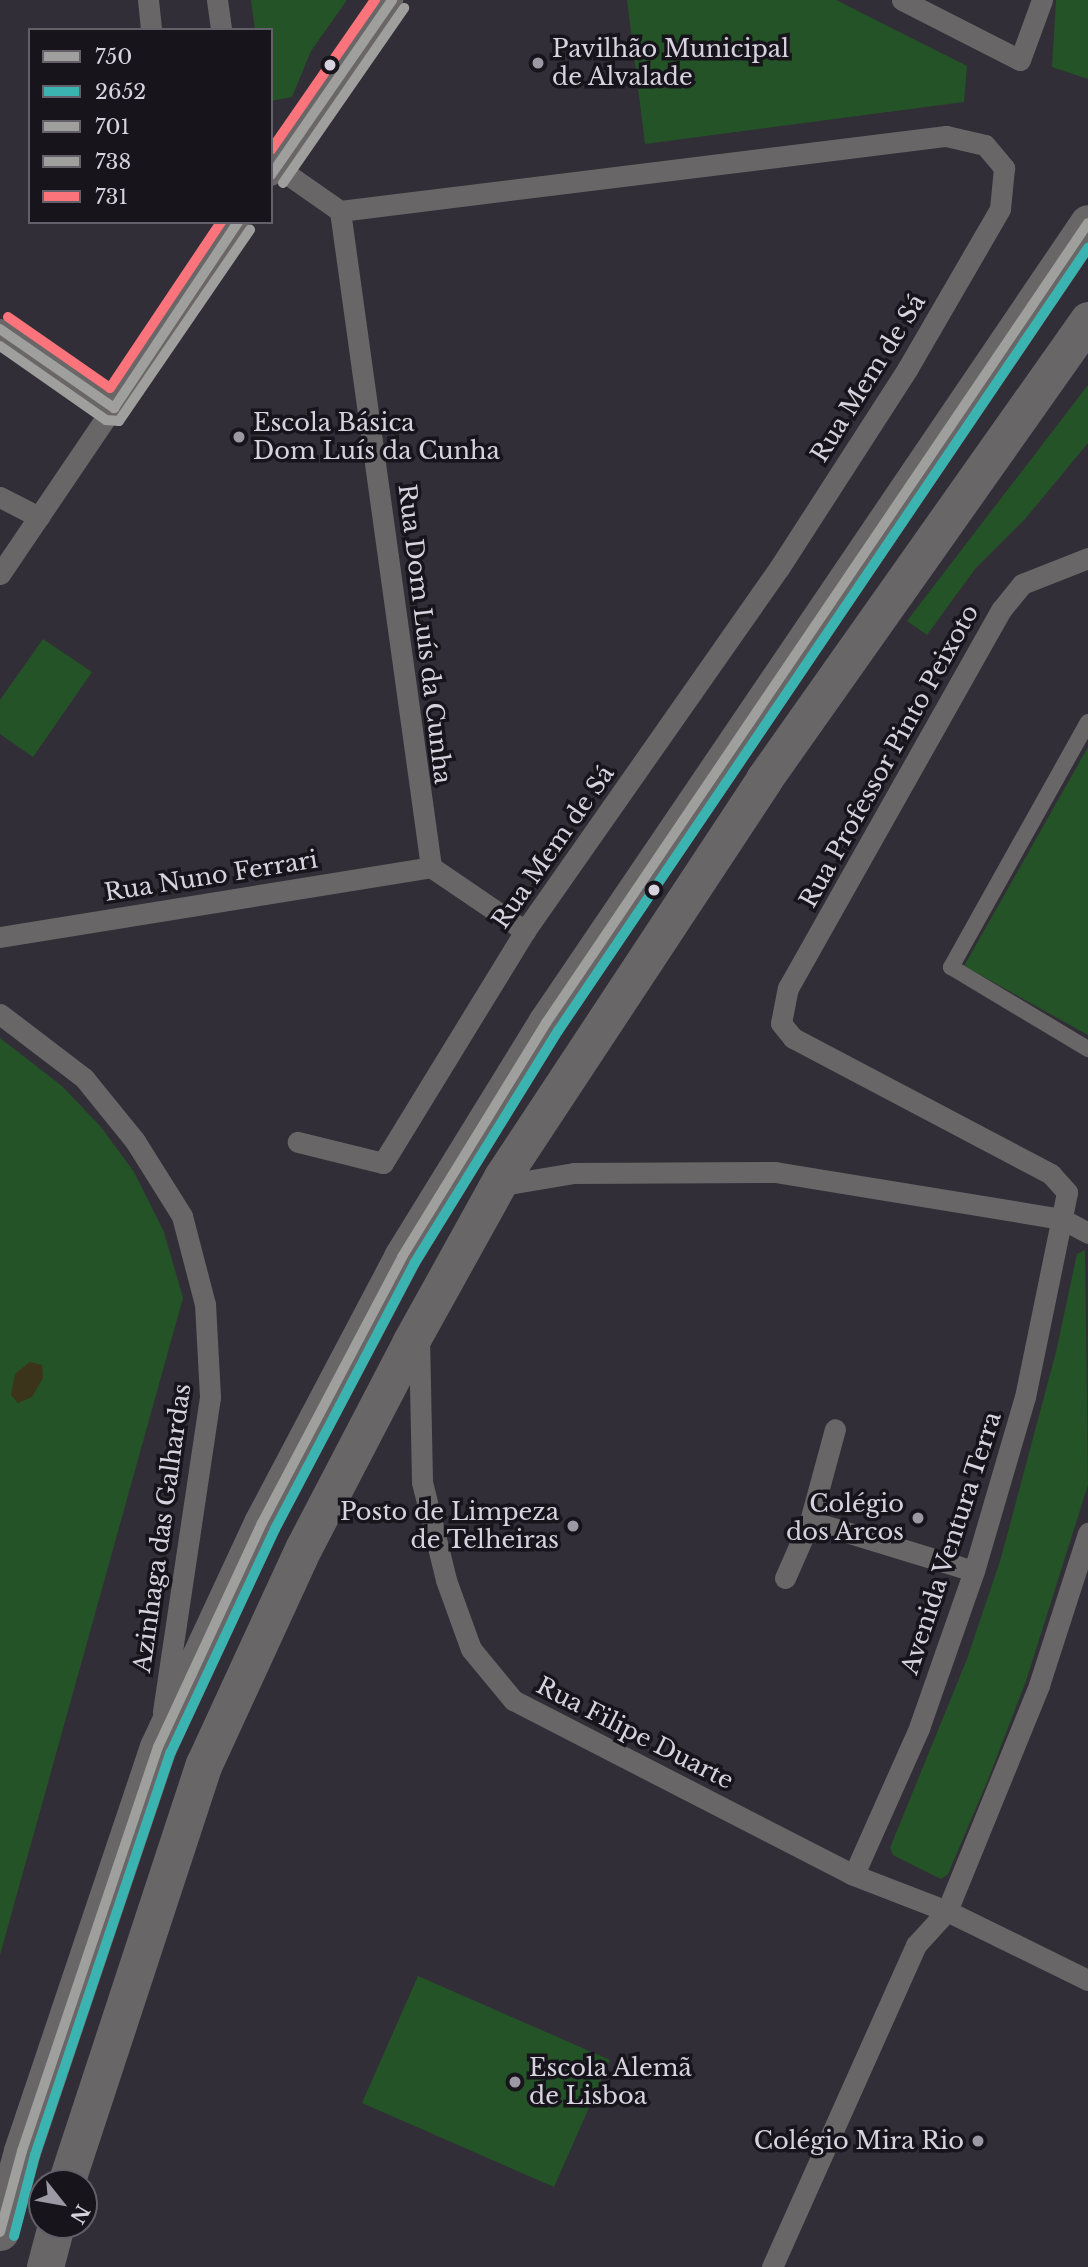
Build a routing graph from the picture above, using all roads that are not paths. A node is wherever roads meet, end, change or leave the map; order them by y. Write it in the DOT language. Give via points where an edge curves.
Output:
graph roads {
  1 [pos="148,0"];
  2 [pos="217,0"];
  3 [pos="392,0"];
  4 [pos="902,0"];
  5 [pos="1042,0"];
  6 [pos="151,28"];
  7 [pos="221,28"];
  8 [pos="274,171"];
  9 [pos="340,211"];
  10 [pos="1088,223"];
  11 [pos="237,224"];
  12 [pos="1088,320"];
  13 [pos="0,329"];
  14 [pos="1088,354"];
  15 [pos="114,408"];
  16 [pos="0,497"];
  17 [pos="39,517"];
  18 [pos="1088,558"];
  19 [pos="0,574"];
  20 [pos="888,603"];
  21 [pos="1088,722"];
  22 [pos="431,867"];
  23 [pos="524,931"];
  24 [pos="0,937"];
  25 [pos="0,1014"];
  26 [pos="1088,1049"];
  27 [pos="298,1142"];
  28 [pos="497,1186"];
  29 [pos="1067,1192"];
  30 [pos="1088,1198"];
  31 [pos="1062,1219"];
  32 [pos="1088,1233"];
  33 [pos="419,1327"];
  34 [pos="835,1429"];
  35 [pos="810,1521"];
  36 [pos="1088,1533"];
  37 [pos="974,1571"];
  38 [pos="785,1578"];
  39 [pos="1079,1598"];
  40 [pos="158,1746"];
  41 [pos="855,1872"];
  42 [pos="947,1911"];
  43 [pos="1088,1980"];
  44 [pos="71,2169"];
  45 [pos="0,2231"];
  46 [pos="53,2239"];
  47 [pos="46,2267"];
  48 [pos="772,2267"];
  1 -- 6 [label="street"];
  2 -- 7 [label="street"];
  3 -- 8 [label="street"];
  4 -- 5 [label="street" via="1020,60"];
  8 -- 9 [label="street"];
  9 -- 22 [label="street, Rua Dom Luís da Cunha"];
  9 -- 23 [label="street, Rua Mem de Sá" via="946,136 985,145 1004,168 1000,209 908,368 779,568"];
  10 -- 40 [label="highway" via="546,1023 402,1257 262,1523"];
  11 -- 15 [label="street"];
  12 -- 20 [label="highway"];
  13 -- 15 [label="street"];
  14 -- 20 [label="highway"];
  15 -- 17 [label="street"];
  16 -- 17 [label="street"];
  17 -- 19 [label="street"];
  18 -- 29 [label="street, Rua Professor Pinto Peixoto" via="1022,584 1002,610 788,988 781,1023 793,1038 1051,1174"];
  20 -- 28 [label="highway" via="764,779"];
  21 -- 26 [label="street" via="951,967"];
  22 -- 23 [label="street"];
  22 -- 24 [label="street, Rua Nuno Ferrari"];
  23 -- 27 [label="street, Rua Mem de Sá" via="383,1163"];
  25 -- 40 [label="street, Azinhaga das Galhardas" via="84,1078 135,1141 182,1216 205,1304 210,1397"];
  28 -- 31 [label="street" via="574,1173 775,1172"];
  28 -- 33 [label="highway"];
  29 -- 30 [label="street"];
  29 -- 31 [label="street"];
  31 -- 32 [label="street"];
  31 -- 37 [label="street, Avenida Ventura Terra" via="1025,1396"];
  33 -- 41 [label="street, Rua Filipe Duarte" via="422,1482 446,1580 471,1649 513,1700"];
  33 -- 44 [label="highway" via="303,1547 204,1765"];
  34 -- 35 [label="street"];
  35 -- 37 [label="street"];
  35 -- 38 [label="street"];
  36 -- 39 [label="street"];
  37 -- 41 [label="street, Avenida Ventura Terra" via="919,1728"];
  39 -- 42 [label="street"];
  40 -- 45 [label="highway" via="22,2151"];
  41 -- 42 [label="street, Rua Filipe Duarte"];
  42 -- 43 [label="street, Rua Filipe Duarte"];
  42 -- 48 [label="street" via="916,1945"];
  46 -- 47 [label="highway"];
}
